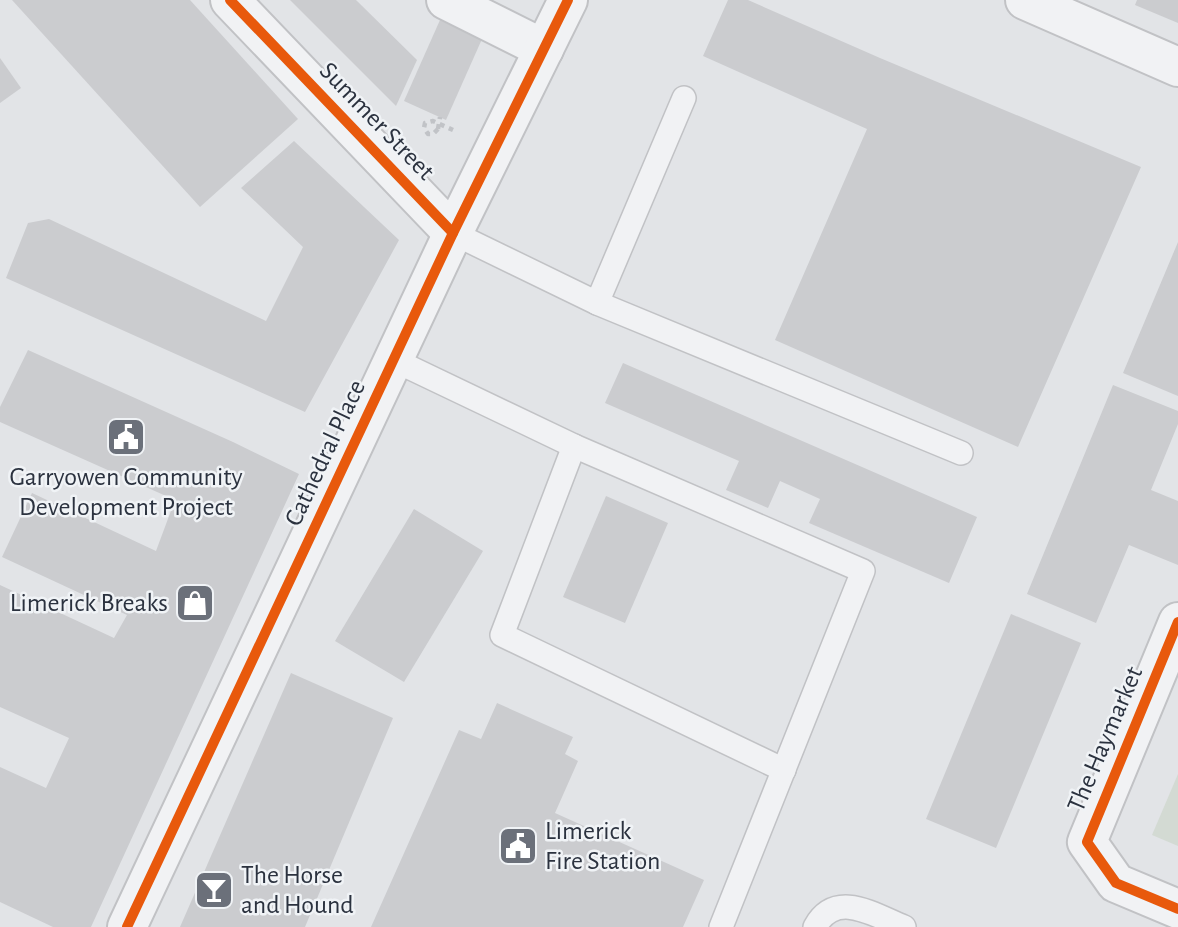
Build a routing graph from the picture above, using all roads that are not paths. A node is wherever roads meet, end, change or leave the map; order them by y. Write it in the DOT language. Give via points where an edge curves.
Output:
graph roads {
  1 [pos="230,0"];
  2 [pos="446,0"];
  3 [pos="568,0"];
  4 [pos="1025,0"];
  5 [pos="544,49"];
  6 [pos="1178,67"];
  7 [pos="684,98"];
  8 [pos="453,233"];
  9 [pos="597,303"];
  10 [pos="394,360"];
  11 [pos="574,446"];
  12 [pos="961,453"];
  13 [pos="1178,622"];
  14 [pos="784,770"];
  15 [pos="1178,909"];
  16 [pos="127,927"];
  17 [pos="721,927"];
  18 [pos="815,927"];
  19 [pos="904,927"];
  1 -- 8 [label="street, Summer Street"];
  2 -- 5 [label="street"];
  3 -- 5 [label="street, Cathedral Place"];
  4 -- 6 [label="street"];
  5 -- 8 [label="street, Cathedral Place"];
  7 -- 9 [label="lane"];
  8 -- 9 [label="lane"];
  8 -- 10 [label="street, Cathedral Place"];
  9 -- 12 [label="lane"];
  10 -- 11 [label="lane"];
  10 -- 16 [label="street, Cathedral Place"];
  11 -- 14 [label="lane" via="502,635"];
  11 -- 14 [label="lane" via="863,571"];
  13 -- 15 [label="street, The Haymarket" via="1087,842 1116,883"];
  14 -- 17 [label="lane"];
  18 -- 19 [label="lane" via="831,909 853,905"];
}
